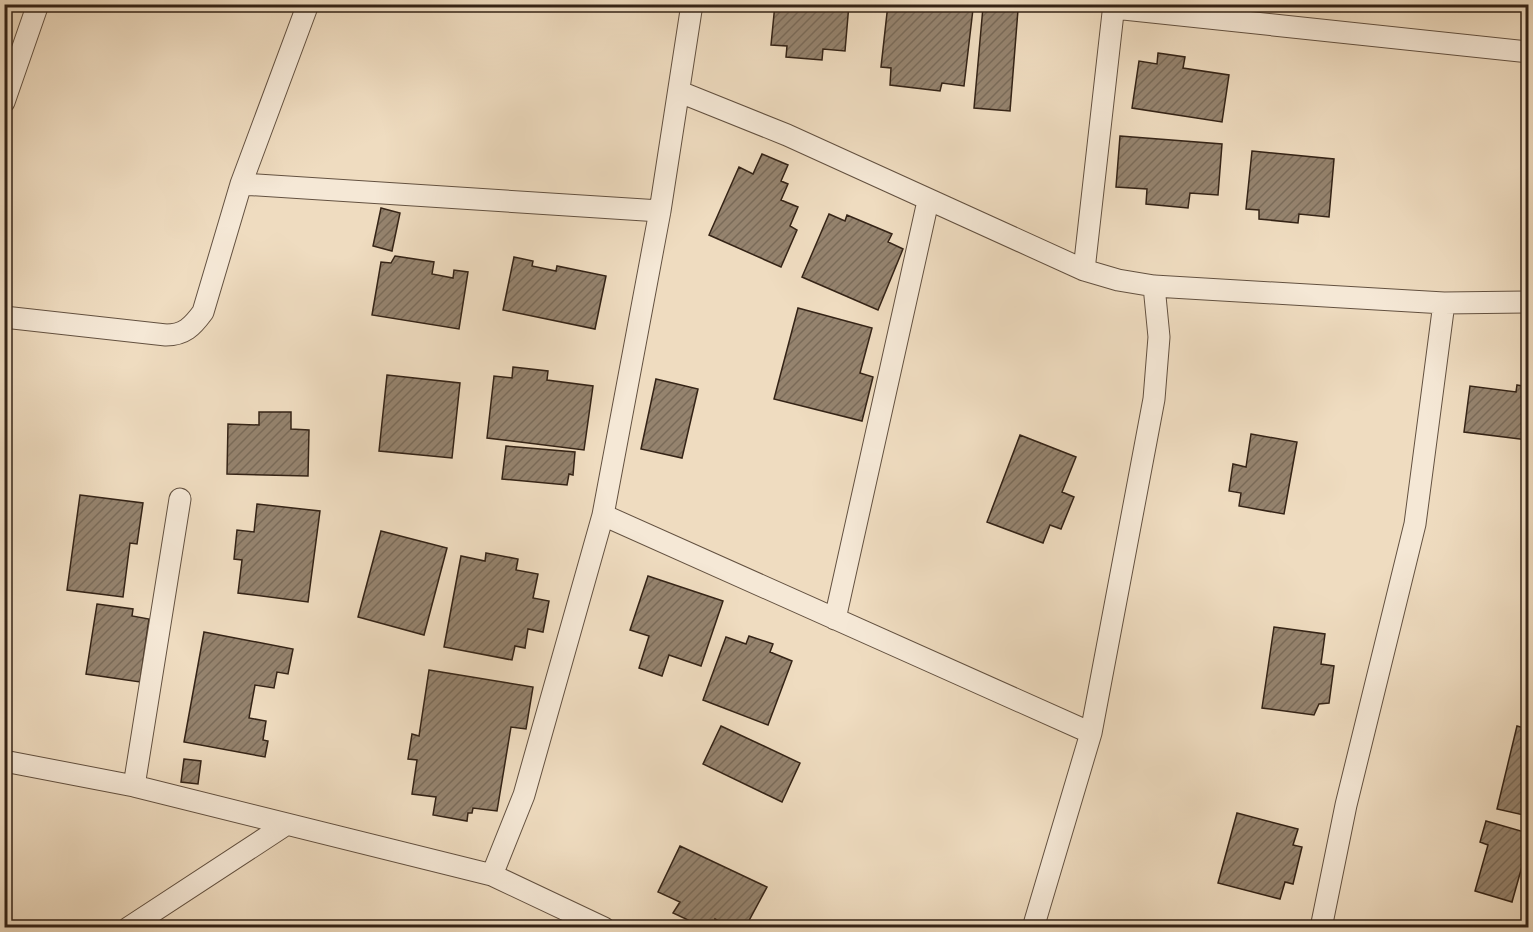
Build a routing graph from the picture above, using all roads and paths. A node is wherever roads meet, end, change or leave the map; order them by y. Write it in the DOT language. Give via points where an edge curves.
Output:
graph roads {
  1 [pos="38,4"];
  2 [pos="308,4"];
  3 [pos="692,4"];
  4 [pos="1114,6"];
  5 [pos="1528,52"];
  6 [pos="680,92"];
  7 [pos="4,102"];
  8 [pos="241,184"];
  9 [pos="928,201"];
  10 [pos="660,211"];
  11 [pos="1084,270"];
  12 [pos="1154,286"];
  13 [pos="1528,302"];
  14 [pos="1444,303"];
  15 [pos="4,317"];
  16 [pos="180,499"];
  17 [pos="603,515"];
  18 [pos="835,619"];
  19 [pos="1091,733"];
  20 [pos="4,761"];
  21 [pos="134,786"];
  22 [pos="287,824"];
  23 [pos="492,875"];
  24 [pos="128,927"];
  25 [pos="604,927"];
  26 [pos="1033,927"];
  27 [pos="1321,927"];
  1 -- 7 [label="street"];
  2 -- 8 [label="street"];
  3 -- 6 [label="street"];
  4 -- 5 [label="street"];
  4 -- 11 [label="street"];
  6 -- 9 [label="street" via="787,135"];
  6 -- 10 [label="street"];
  8 -- 10 [label="street"];
  8 -- 15 [label="street" via="203,312 183,333 166,335"];
  9 -- 11 [label="street"];
  9 -- 18 [label="street"];
  10 -- 17 [label="street"];
  11 -- 12 [label="street"];
  12 -- 14 [label="street"];
  12 -- 19 [label="street" via="1159,337 1154,399"];
  13 -- 14 [label="street"];
  14 -- 27 [label="street" via="1415,524 1346,805"];
  16 -- 21 [label="street"];
  17 -- 18 [label="street"];
  17 -- 23 [label="street" via="524,795"];
  18 -- 19 [label="street"];
  19 -- 26 [label="street"];
  20 -- 21 [label="street"];
  21 -- 22 [label="street"];
  22 -- 23 [label="street"];
  22 -- 24 [label="street"];
  23 -- 25 [label="street"];
}
